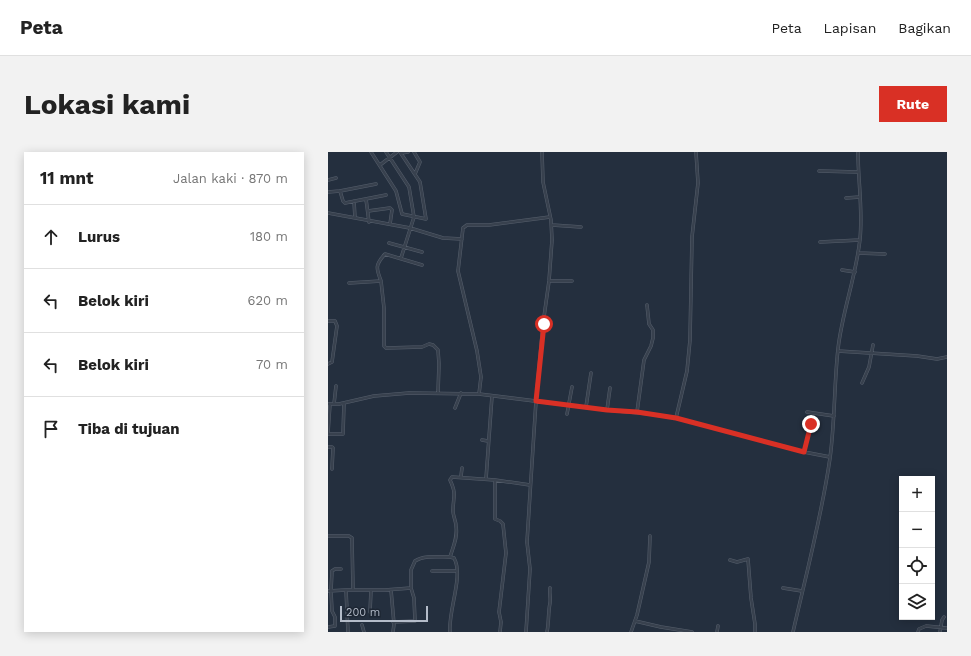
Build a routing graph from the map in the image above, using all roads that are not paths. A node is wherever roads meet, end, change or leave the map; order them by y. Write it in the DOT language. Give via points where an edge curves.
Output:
graph roads {
  1 [pos="371,152"];
  2 [pos="386,152"];
  3 [pos="399,152"];
  4 [pos="408,152"];
  5 [pos="414,152"];
  6 [pos="542,152"];
  7 [pos="696,152"];
  8 [pos="858,152"];
  9 [pos="390,158"];
  10 [pos="380,165"];
  11 [pos="819,171"];
  12 [pos="858,172"];
  13 [pos="415,174"];
  14 [pos="336,178"];
  15 [pos="328,180"];
  16 [pos="376,184"];
  17 [pos="340,191"];
  18 [pos="328,192"];
  19 [pos="386,195"];
  20 [pos="860,196"];
  21 [pos="846,198"];
  22 [pos="366,199"];
  23 [pos="354,201"];
  24 [pos="368,211"];
  25 [pos="328,213"];
  26 [pos="414,217"];
  27 [pos="550,217"];
  28 [pos="355,218"];
  29 [pos="370,222"];
  30 [pos="390,224"];
  31 [pos="552,225"];
  32 [pos="581,227"];
  33 [pos="410,228"];
  34 [pos="462,239"];
  35 [pos="860,240"];
  36 [pos="389,242"];
  37 [pos="820,242"];
  38 [pos="404,247"];
  39 [pos="422,252"];
  40 [pos="858,253"];
  41 [pos="885,254"];
  42 [pos="401,258"];
  43 [pos="422,265"];
  44 [pos="842,270"];
  45 [pos="855,272"];
  46 [pos="381,281"];
  47 [pos="549,281"];
  48 [pos="572,281"];
  49 [pos="349,283"];
  50 [pos="647,305"];
  51 [pos="328,321"];
  52 [pos="873,345"];
  53 [pos="838,351"];
  54 [pos="873,352"];
  55 [pos="947,357"];
  56 [pos="328,364"];
  57 [pos="591,373"];
  58 [pos="862,383"];
  59 [pos="336,386"];
  60 [pos="572,388"];
  61 [pos="610,388"];
  62 [pos="436,393"];
  63 [pos="461,393"];
  64 [pos="480,394"];
  65 [pos="492,396"];
  66 [pos="536,401"];
  67 [pos="344,403"];
  68 [pos="331,404"];
  69 [pos="569,405"];
  70 [pos="586,407"];
  71 [pos="455,408"];
  72 [pos="607,410"];
  73 [pos="637,412"];
  74 [pos="807,412"];
  75 [pos="567,414"];
  76 [pos="834,416"];
  77 [pos="676,418"];
  78 [pos="811,424"];
  79 [pos="328,434"];
  80 [pos="482,440"];
  81 [pos="488,441"];
  82 [pos="328,447"];
  83 [pos="804,452"];
  84 [pos="830,457"];
  85 [pos="462,468"];
  86 [pos="332,469"];
  87 [pos="461,476"];
  88 [pos="486,479"];
  89 [pos="494,480"];
  90 [pos="530,485"];
  91 [pos="328,536"];
  92 [pos="650,536"];
  93 [pos="450,557"];
  94 [pos="730,560"];
  95 [pos="341,569"];
  96 [pos="457,571"];
  97 [pos="432,572"];
  98 [pos="411,588"];
  99 [pos="550,588"];
  100 [pos="783,588"];
  101 [pos="346,590"];
  102 [pos="353,590"];
  103 [pos="371,590"];
  104 [pos="391,590"];
  105 [pos="329,591"];
  106 [pos="802,591"];
  107 [pos="370,612"];
  108 [pos="944,617"];
  109 [pos="635,621"];
  110 [pos="394,622"];
  111 [pos="362,625"];
  112 [pos="718,626"];
  113 [pos="328,627"];
  114 [pos="940,627"];
  115 [pos="947,628"];
  116 [pos="682,631"];
  117 [pos="348,632"];
  118 [pos="364,632"];
  119 [pos="393,632"];
  120 [pos="450,632"];
  121 [pos="500,632"];
  122 [pos="526,632"];
  123 [pos="548,632"];
  124 [pos="631,632"];
  125 [pos="692,632"];
  126 [pos="717,632"];
  127 [pos="755,632"];
  128 [pos="793,632"];
  129 [pos="918,632"];
  130 [pos="940,632"];
  1 -- 10 [label="street"];
  2 -- 9 [label="street"];
  3 -- 4 [label="street"];
  3 -- 9 [label="street"];
  3 -- 13 [label="street"];
  5 -- 13 [label="street" via="420,162"];
  6 -- 27 [label="street" via="543,182"];
  7 -- 77 [label="street" via="698,182 692,237 690,340 687,371"];
  8 -- 12 [label="street"];
  9 -- 10 [label="street"];
  9 -- 26 [label="street" via="409,187"];
  10 -- 26 [label="street" via="397,192 402,213"];
  11 -- 12 [label="street"];
  12 -- 20 [label="street"];
  13 -- 26 [label="street" via="420,182 427,218"];
  14 -- 15 [label="street"];
  16 -- 17 [label="street"];
  17 -- 18 [label="street"];
  17 -- 23 [label="street" via="344,202"];
  19 -- 22 [label="street"];
  20 -- 21 [label="street"];
  20 -- 35 [label="street"];
  22 -- 23 [label="street"];
  22 -- 24 [label="street"];
  23 -- 28 [label="street"];
  24 -- 29 [label="street"];
  24 -- 30 [label="street" via="390,208"];
  25 -- 28 [label="street"];
  26 -- 33 [label="street"];
  27 -- 31 [label="street"];
  27 -- 34 [label="street" via="467,225 463,228"];
  28 -- 29 [label="street"];
  29 -- 30 [label="street"];
  30 -- 33 [label="street"];
  31 -- 32 [label="street"];
  31 -- 47 [label="street"];
  33 -- 34 [label="street" via="443,238"];
  33 -- 38 [label="street"];
  34 -- 64 [label="street" via="458,271 477,351 481,376"];
  35 -- 37 [label="street"];
  35 -- 40 [label="street"];
  36 -- 38 [label="street"];
  38 -- 39 [label="street"];
  38 -- 42 [label="street"];
  40 -- 41 [label="street"];
  40 -- 45 [label="street"];
  42 -- 43 [label="street"];
  42 -- 46 [label="street" via="385,254 376,268"];
  44 -- 45 [label="street"];
  45 -- 53 [label="street" via="844,312"];
  46 -- 49 [label="street"];
  46 -- 62 [label="street" via="384,346 386,348 433,345 438,350 439,364"];
  47 -- 48 [label="street"];
  47 -- 66 [label="street"];
  50 -- 73 [label="street" via="653,334 644,360"];
  51 -- 56 [label="street" via="335,321 337,326 332,362"];
  52 -- 54 [label="street"];
  53 -- 54 [label="street"];
  53 -- 76 [label="street"];
  54 -- 55 [label="street" via="937,359"];
  54 -- 58 [label="street"];
  57 -- 70 [label="street"];
  59 -- 68 [label="street"];
  60 -- 69 [label="street"];
  61 -- 72 [label="street"];
  62 -- 63 [label="street"];
  62 -- 67 [label="street" via="374,396"];
  63 -- 64 [label="street"];
  63 -- 71 [label="street"];
  64 -- 65 [label="street"];
  65 -- 66 [label="street"];
  65 -- 81 [label="street"];
  66 -- 69 [label="street"];
  66 -- 90 [label="street"];
  67 -- 68 [label="street"];
  67 -- 79 [label="street" via="344,433"];
  68 -- 79 [label="street"];
  69 -- 70 [label="street"];
  69 -- 75 [label="street"];
  70 -- 72 [label="street"];
  72 -- 73 [label="street"];
  73 -- 77 [label="street"];
  74 -- 76 [label="street"];
  76 -- 84 [label="street"];
  77 -- 83 [label="street"];
  78 -- 83 [label="street"];
  80 -- 81 [label="street"];
  81 -- 88 [label="street"];
  82 -- 86 [label="street" via="333,448"];
  83 -- 84 [label="street"];
  84 -- 106 [label="street"];
  85 -- 87 [label="street"];
  87 -- 88 [label="street"];
  87 -- 93 [label="street" via="451,478 455,490 453,509 457,533"];
  88 -- 89 [label="street"];
  89 -- 90 [label="street"];
  89 -- 121 [label="street" via="495,519 503,524 506,547 499,612 502,623"];
  90 -- 122 [label="street" via="527,542 530,569"];
  91 -- 102 [label="street" via="352,538"];
  92 -- 109 [label="street" via="649,562"];
  93 -- 96 [label="street" via="457,562"];
  93 -- 98 [label="street" via="427,557 415,561 411,570"];
  94 -- 127 [label="street" via="737,562 748,559"];
  95 -- 105 [label="street" via="332,571"];
  96 -- 97 [label="street"];
  96 -- 120 [label="street"];
  98 -- 104 [label="street"];
  98 -- 110 [label="street" via="415,621"];
  99 -- 123 [label="street"];
  100 -- 106 [label="street"];
  101 -- 102 [label="street"];
  101 -- 105 [label="street"];
  101 -- 117 [label="street"];
  102 -- 103 [label="street"];
  103 -- 104 [label="street"];
  103 -- 107 [label="street"];
  104 -- 110 [label="street"];
  105 -- 113 [label="street" via="335,626"];
  106 -- 128 [label="street"];
  108 -- 114 [label="street"];
  109 -- 116 [label="street"];
  109 -- 124 [label="street"];
  110 -- 119 [label="street"];
  111 -- 118 [label="street"];
  112 -- 126 [label="street"];
  114 -- 115 [label="street"];
  114 -- 129 [label="street" via="922,627"];
  114 -- 130 [label="street"];
  116 -- 125 [label="street"];
}
